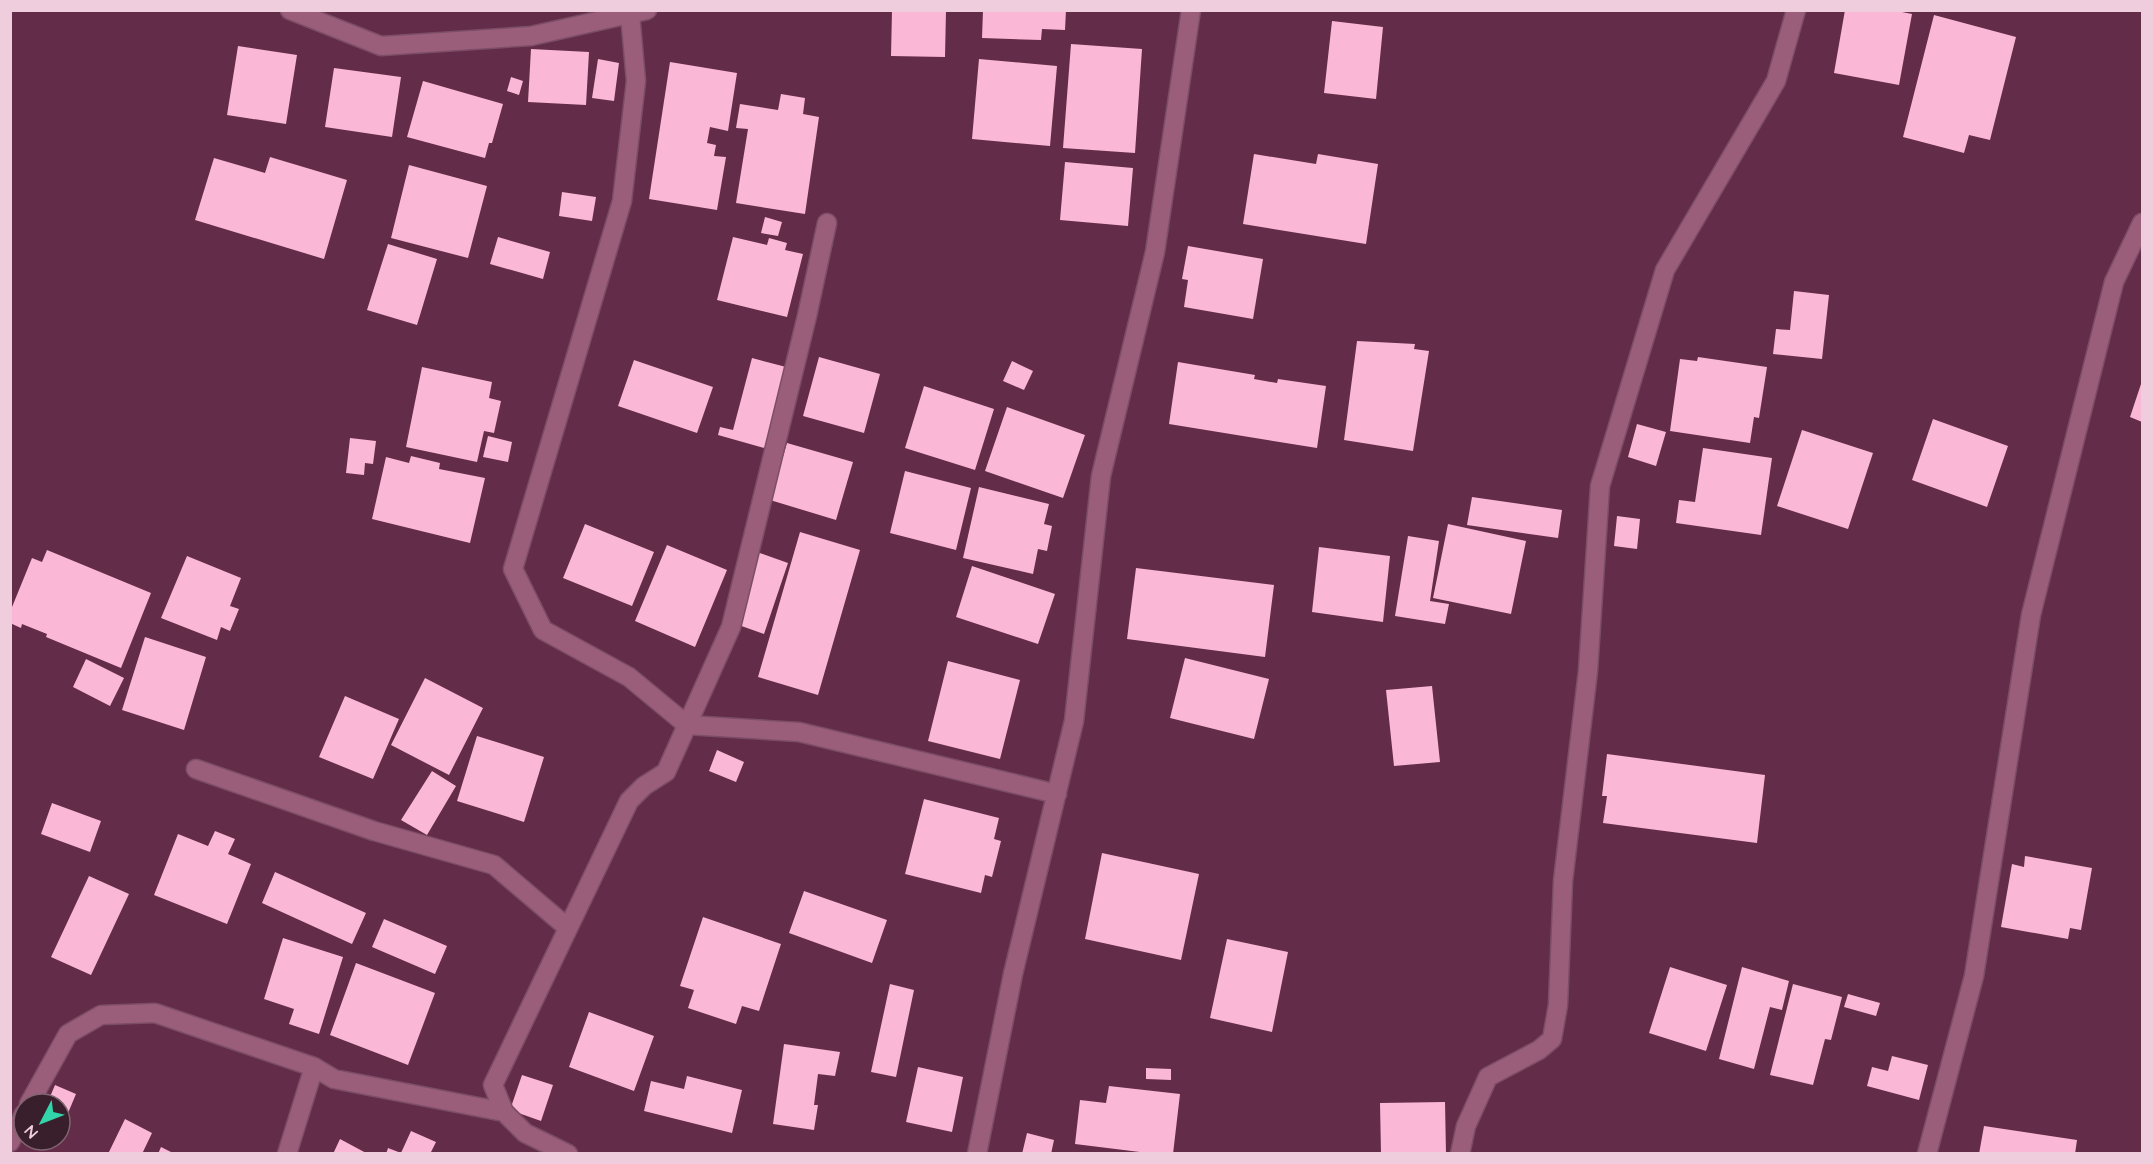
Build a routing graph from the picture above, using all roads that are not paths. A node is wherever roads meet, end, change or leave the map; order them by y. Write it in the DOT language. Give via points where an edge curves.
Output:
graph roads {
  1 [pos="290,10"];
  2 [pos="1191,10"];
  3 [pos="1796,10"];
  4 [pos="638,12"];
  5 [pos="827,223"];
  6 [pos="2142,223"];
  7 [pos="687,725"];
  8 [pos="196,769"];
  9 [pos="1057,794"];
  10 [pos="568,928"];
  11 [pos="314,1067"];
  12 [pos="36,1092"];
  13 [pos="504,1112"];
  14 [pos="548,1149"];
  15 [pos="287,1154"];
  16 [pos="568,1154"];
  17 [pos="977,1154"];
  18 [pos="1460,1154"];
  19 [pos="1927,1154"];
  1 -- 4 [label="street" via="381,46 531,36"];
  2 -- 9 [label="street" via="1155,252 1101,476 1074,722"];
  3 -- 18 [label="street" via="1776,81 1665,270 1600,486 1588,671 1563,881 1558,1005 1552,1039 1488,1077 1466,1126"];
  4 -- 7 [label="street" via="636,81 622,201 513,569 543,630 629,677"];
  5 -- 7 [label="street" via="731,627"];
  6 -- 19 [label="street" via="2114,282 2031,615 1974,976"];
  7 -- 9 [label="street" via="799,732"];
  7 -- 10 [label="street" via="666,772 629,801"];
  8 -- 10 [label="street" via="374,831 494,865"];
  9 -- 17 [label="street" via="1013,974"];
  10 -- 13 [label="street" via="493,1085"];
  11 -- 12 [label="street" via="155,1012 101,1015 68,1034"];
  11 -- 13 [label="street" via="334,1079"];
  11 -- 15 [label="street"];
  13 -- 14 [label="street"];
  14 -- 16 [label="street"];
}
